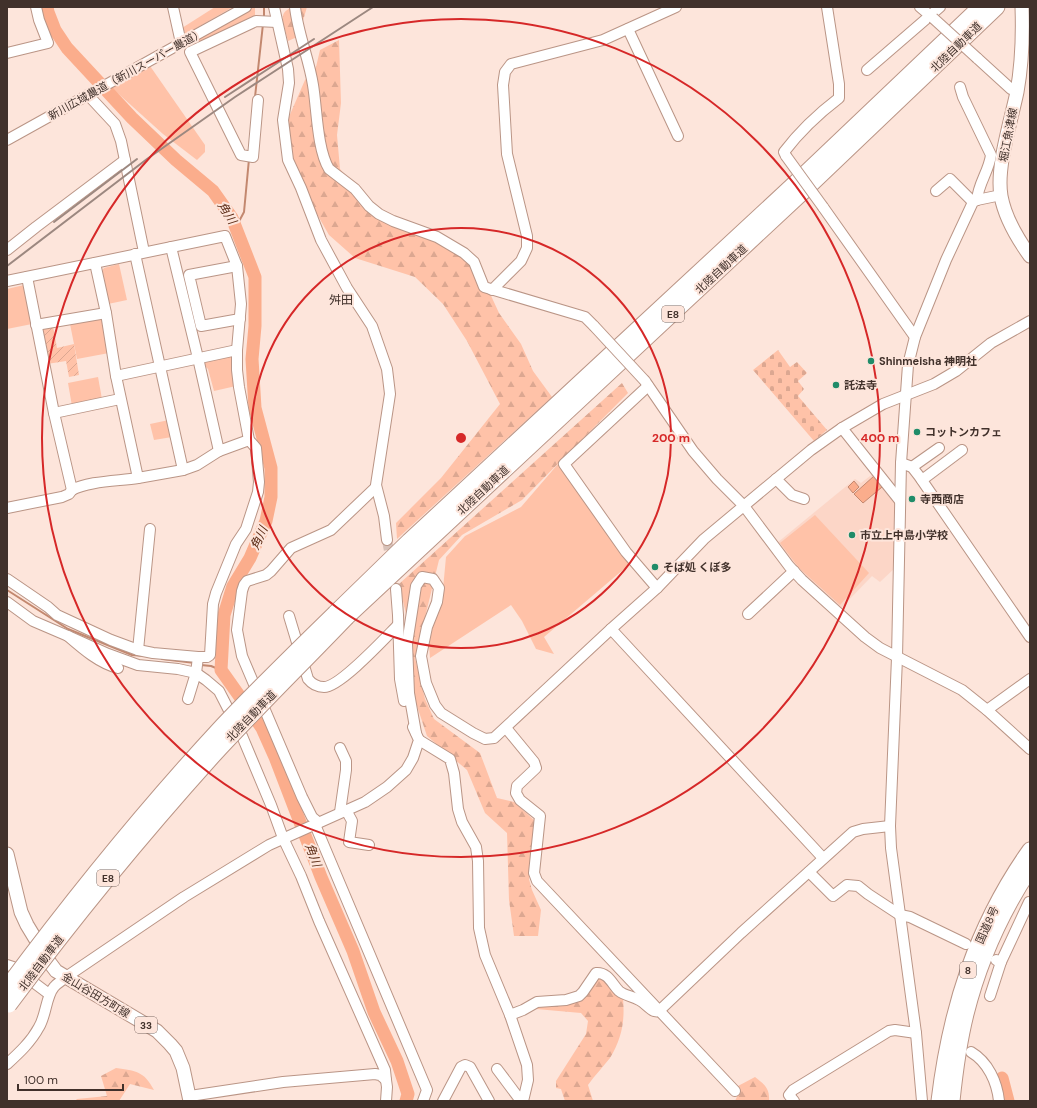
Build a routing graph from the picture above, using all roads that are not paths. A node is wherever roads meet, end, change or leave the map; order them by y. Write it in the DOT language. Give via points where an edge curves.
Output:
graph roads {
  1 [pos="36,7"];
  2 [pos="173,7"];
  3 [pos="246,7"];
  4 [pos="274,7"];
  5 [pos="295,7"];
  6 [pos="676,7"];
  7 [pos="827,7"];
  8 [pos="920,7"];
  9 [pos="940,7"];
  10 [pos="980,7"];
  11 [pos="997,7"];
  12 [pos="1022,13"];
  13 [pos="931,17"];
  14 [pos="268,22"];
  15 [pos="628,29"];
  16 [pos="182,43"];
  17 [pos="1026,45"];
  18 [pos="7,53"];
  19 [pos="867,70"];
  20 [pos="960,87"];
  21 [pos="1017,90"];
  22 [pos="90,94"];
  23 [pos="258,100"];
  24 [pos="678,136"];
  25 [pos="7,140"];
  26 [pos="125,160"];
  27 [pos="936,191"];
  28 [pos="1001,195"];
  29 [pos="975,201"];
  30 [pos="171,247"];
  31 [pos="7,250"];
  32 [pos="140,253"];
  33 [pos="1030,256"];
  34 [pos="95,263"];
  35 [pos="237,266"];
  36 [pos="27,277"];
  37 [pos="7,282"];
  38 [pos="492,290"];
  39 [pos="106,313"];
  40 [pos="240,319"];
  41 [pos="1030,321"];
  42 [pos="36,325"];
  43 [pos="915,337"];
  44 [pos="237,350"];
  45 [pos="198,358"];
  46 [pos="160,366"];
  47 [pos="116,376"];
  48 [pos="646,383"];
  49 [pos="905,395"];
  50 [pos="120,399"];
  51 [pos="54,414"];
  52 [pos="842,428"];
  53 [pos="249,440"];
  54 [pos="939,448"];
  55 [pos="962,450"];
  56 [pos="219,451"];
  57 [pos="901,462"];
  58 [pos="912,467"];
  59 [pos="182,470"];
  60 [pos="138,478"];
  61 [pos="776,478"];
  62 [pos="922,480"];
  63 [pos="376,486"];
  64 [pos="72,490"];
  65 [pos="804,499"];
  66 [pos="900,501"];
  67 [pos="744,506"];
  68 [pos="7,508"];
  69 [pos="150,528"];
  70 [pos="387,540"];
  71 [pos="794,571"];
  72 [pos="7,579"];
  73 [pos="657,588"];
  74 [pos="396,590"];
  75 [pos="7,602"];
  76 [pos="748,614"];
  77 [pos="341,615"];
  78 [pos="289,616"];
  79 [pos="398,625"];
  80 [pos="610,629"];
  81 [pos="68,636"];
  82 [pos="1030,636"];
  83 [pos="138,650"];
  84 [pos="198,657"];
  85 [pos="897,658"];
  86 [pos="118,668"];
  87 [pos="196,673"];
  88 [pos="1030,679"];
  89 [pos="188,699"];
  90 [pos="987,710"];
  91 [pos="506,728"];
  92 [pos="417,737"];
  93 [pos="340,748"];
  94 [pos="1030,749"];
  95 [pos="343,811"];
  96 [pos="317,822"];
  97 [pos="890,826"];
  98 [pos="283,838"];
  99 [pos="369,845"];
  100 [pos="1030,850"];
  101 [pos="7,854"];
  102 [pos="823,858"];
  103 [pos="1030,869"];
  104 [pos="809,872"];
  105 [pos="1030,903"];
  106 [pos="900,915"];
  107 [pos="966,944"];
  108 [pos="7,965"];
  109 [pos="66,978"];
  110 [pos="7,987"];
  111 [pos="49,994"];
  112 [pos="990,996"];
  113 [pos="8,1007"];
  114 [pos="660,1010"];
  115 [pos="510,1015"];
  116 [pos="916,1033"];
  117 [pos="971,1052"];
  118 [pos="7,1064"];
  119 [pos="497,1069"];
  120 [pos="386,1080"];
  121 [pos="735,1091"];
  122 [pos="190,1099"];
  123 [pos="386,1101"];
  124 [pos="424,1101"];
  125 [pos="443,1101"];
  126 [pos="489,1101"];
  127 [pos="522,1101"];
  128 [pos="794,1101"];
  129 [pos="922,1101"];
  130 [pos="939,1101"];
  131 [pos="952,1101"];
  132 [pos="999,1101"];
  1 -- 18 [label="street" via="48,44"];
  2 -- 16 [label="street"];
  3 -- 16 [label="street, 新川広域農道（新川スーパー農道）"];
  4 -- 14 [label="street"];
  5 -- 38 [label="street" via="313,83 321,144 329,169 355,188 379,214 437,237 464,253 474,262 484,288"];
  6 -- 15 [label="street"];
  7 -- 43 [label="street, bridge" via="839,98 817,114 784,152"];
  8 -- 13 [label="street"];
  9 -- 13 [label="street"];
  10 -- 77 [label="highway, 北陸自動車道 / E8" via="410,541"];
  11 -- 77 [label="highway, 北陸自動車道 / E8" via="803,192"];
  12 -- 17 [label="main road, 堀江魚津線"];
  13 -- 19 [label="street"];
  13 -- 21 [label="street, bridge" via="1011,89"];
  14 -- 23 [label="street" via="256,21 190,52 241,155 249,156"];
  14 -- 63 [label="street" via="288,69 289,83 283,120 288,160 321,240 347,288 372,326 387,369 390,394"];
  15 -- 24 [label="street"];
  15 -- 38 [label="street" via="603,40 511,64 505,72 503,84 507,154 527,236 527,248 521,261"];
  16 -- 22 [label="street, 新川広域農道（新川スーパー農道）"];
  17 -- 21 [label="main road, 堀江魚津線"];
  20 -- 29 [label="street" via="991,155"];
  21 -- 28 [label="main road, 堀江魚津線" via="1004,152"];
  22 -- 25 [label="street, 新川広域農道（新川スーパー農道）"];
  22 -- 26 [label="street" via="115,124"];
  26 -- 31 [label="street"];
  26 -- 32 [label="street"];
  27 -- 29 [label="street" via="950,179"];
  28 -- 29 [label="street"];
  28 -- 33 [label="main road, 堀江魚津線" via="1012,227"];
  29 -- 43 [label="street" via="946,260"];
  30 -- 32 [label="street"];
  30 -- 35 [label="street" via="225,236"];
  30 -- 45 [label="street"];
  32 -- 34 [label="street"];
  32 -- 46 [label="street"];
  34 -- 36 [label="street"];
  34 -- 39 [label="street"];
  35 -- 40 [label="street"];
  35 -- 40 [label="street" via="189,275 201,326"];
  36 -- 37 [label="street"];
  36 -- 42 [label="street"];
  38 -- 48 [label="street, bridge" via="585,317"];
  39 -- 42 [label="street"];
  39 -- 47 [label="street"];
  40 -- 44 [label="street"];
  41 -- 49 [label="street" via="991,343 956,371 934,384"];
  42 -- 51 [label="street"];
  43 -- 49 [label="street" via="908,364"];
  44 -- 45 [label="street"];
  44 -- 53 [label="street" via="239,387"];
  45 -- 46 [label="street"];
  45 -- 56 [label="street"];
  46 -- 47 [label="street"];
  46 -- 59 [label="street"];
  47 -- 50 [label="street"];
  48 -- 67 [label="street" via="693,451"];
  48 -- 73 [label="street" via="564,464 626,552"];
  49 -- 52 [label="street" via="883,404"];
  49 -- 57 [label="street"];
  50 -- 51 [label="street"];
  50 -- 60 [label="street"];
  51 -- 64 [label="street"];
  52 -- 61 [label="street"];
  52 -- 66 [label="street"];
  53 -- 56 [label="street"];
  53 -- 84 [label="street" via="256,448 258,492 246,529 236,544 216,593 210,655"];
  54 -- 58 [label="street"];
  55 -- 62 [label="street"];
  56 -- 59 [label="street" via="197,465"];
  57 -- 58 [label="street"];
  57 -- 66 [label="street"];
  58 -- 62 [label="street"];
  59 -- 60 [label="street"];
  60 -- 64 [label="street" via="90,484"];
  61 -- 65 [label="street" via="792,495"];
  61 -- 67 [label="street"];
  62 -- 82 [label="street"];
  63 -- 70 [label="street"];
  63 -- 96 [label="street" via="331,530 291,548 271,571 248,581 242,591 237,630 242,656 302,797"];
  64 -- 68 [label="street" via="62,497"];
  66 -- 85 [label="street"];
  67 -- 71 [label="street"];
  67 -- 73 [label="street" via="704,540"];
  69 -- 83 [label="street"];
  71 -- 76 [label="street"];
  71 -- 85 [label="street" via="865,638"];
  72 -- 83 [label="street" via="57,615"];
  73 -- 80 [label="street"];
  74 -- 79 [label="street"];
  75 -- 81 [label="street" via="33,620"];
  77 -- 110 [label="highway, 北陸自動車道 / E8, bridge" via="256,691 163,793 77,896"];
  77 -- 113 [label="highway, 北陸自動車道 / E8, bridge" via="142,837 77,916"];
  78 -- 79 [label="street" via="308,679 314,685 324,687 334,684 355,667"];
  79 -- 92 [label="street" via="400,679 407,714"];
  80 -- 91 [label="street"];
  80 -- 102 [label="street"];
  81 -- 86 [label="street" via="95,657"];
  81 -- 87 [label="street" via="138,665"];
  83 -- 84 [label="street"];
  84 -- 87 [label="street"];
  85 -- 90 [label="street" via="962,690"];
  85 -- 97 [label="street"];
  87 -- 89 [label="street"];
  87 -- 98 [label="street" via="219,691 242,736"];
  88 -- 90 [label="street"];
  90 -- 94 [label="street"];
  91 -- 92 [label="street" via="494,738 485,739 441,713 435,705 426,683 421,656 439,588 433,579 422,577 416,586 407,644 409,693"];
  91 -- 114 [label="street" via="536,768 517,786 516,793 520,800 540,816 534,873 537,881"];
  92 -- 95 [label="street" via="413,758 406,770 387,787 364,802"];
  92 -- 115 [label="street" via="450,759 458,809 476,847 479,928 485,954"];
  93 -- 95 [label="street" via="346,761"];
  95 -- 96 [label="street"];
  95 -- 99 [label="street" via="352,821 348,842"];
  96 -- 98 [label="street"];
  96 -- 124 [label="street" via="316,827 334,874 427,1090"];
  97 -- 102 [label="street" via="853,832"];
  97 -- 106 [label="street"];
  98 -- 109 [label="street" via="269,844 184,897"];
  98 -- 120 [label="street" via="385,1070"];
  100 -- 130 [label="highway, 国道8号 / 8" via="993,909 968,969 949,1036"];
  101 -- 109 [label="main road, 金山谷田方町線 / 33" via="21,912 27,925 50,963"];
  102 -- 104 [label="street"];
  103 -- 131 [label="highway, 国道8号 / 8" via="1003,914 980,970 966,1013"];
  104 -- 106 [label="street" via="833,896 847,885 858,886"];
  104 -- 114 [label="street"];
  105 -- 112 [label="street" via="999,960"];
  106 -- 107 [label="street" via="910,917"];
  106 -- 116 [label="street"];
  108 -- 111 [label="street"];
  109 -- 111 [label="street"];
  109 -- 122 [label="main road, 金山谷田方町線 / 33" via="157,1031 176,1051"];
  111 -- 118 [label="street" via="40,1026 29,1043"];
  114 -- 115 [label="street" via="653,1011 640,1000 629,997 600,972 596,973 579,996 566,1000 537,1002"];
  114 -- 121 [label="street"];
  115 -- 127 [label="street" via="527,1065 528,1080"];
  116 -- 128 [label="street" via="888,1031 793,1090 789,1095"];
  116 -- 129 [label="street"];
  117 -- 132 [label="street" via="987,1066 994,1079"];
  119 -- 127 [label="street"];
  120 -- 122 [label="street" via="374,1074 283,1082"];
  120 -- 123 [label="street"];
  125 -- 126 [label="street" via="461,1067 465,1065 470,1067"];
}
